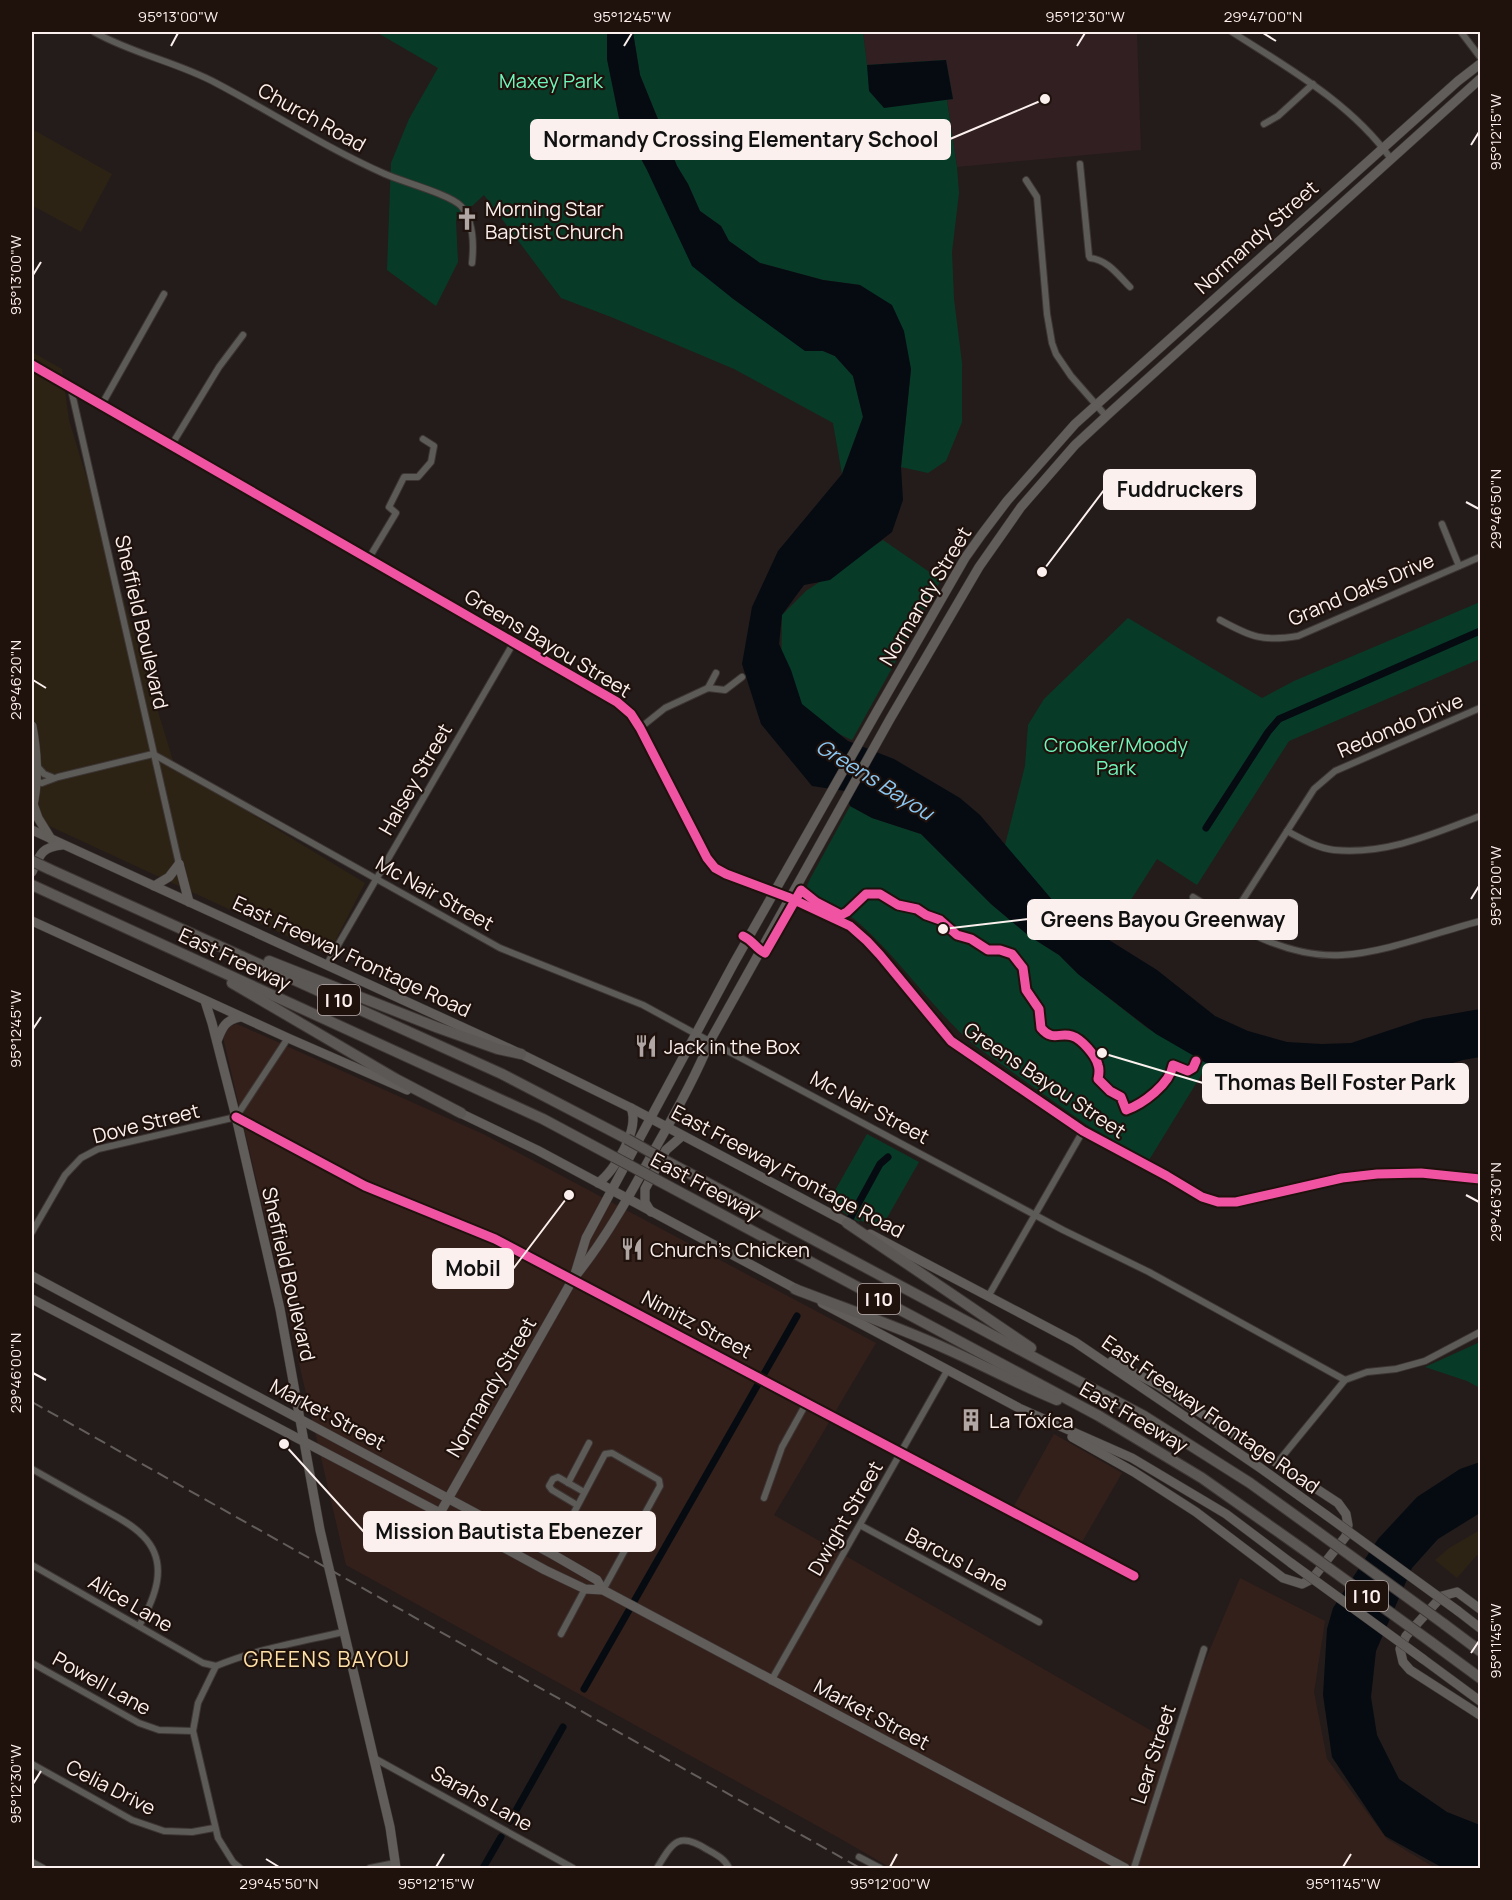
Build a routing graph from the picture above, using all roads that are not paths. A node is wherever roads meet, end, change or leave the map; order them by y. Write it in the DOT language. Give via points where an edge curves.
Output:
graph roads {
  1 [pos="94,32"];
  2 [pos="1232,32"];
  3 [pos="1461,32"];
  4 [pos="1480,57"];
  5 [pos="1480,64"];
  6 [pos="1480,79"];
  7 [pos="1313,84"];
  8 [pos="1264,124"];
  9 [pos="1383,148"];
  10 [pos="1391,159"];
  11 [pos="1080,164"];
  12 [pos="1026,180"];
  13 [pos="472,263"];
  14 [pos="1251,266"];
  15 [pos="1261,278"];
  16 [pos="1130,287"];
  17 [pos="164,294"];
  18 [pos="1176,333"];
  19 [pos="243,335"];
  20 [pos="1187,345"];
  21 [pos="32,365"];
  22 [pos="71,389"];
  23 [pos="1097,404"];
  24 [pos="101,406"];
  25 [pos="1106,416"];
  26 [pos="423,439"];
  27 [pos="171,446"];
  28 [pos="1442,524"];
  29 [pos="1480,557"];
  30 [pos="369,558"];
  31 [pos="1459,566"];
  32 [pos="1220,620"];
  33 [pos="514,642"];
  34 [pos="716,673"];
  35 [pos="742,677"];
  36 [pos="708,688"];
  37 [pos="1480,708"];
  38 [pos="32,726"];
  39 [pos="640,728"];
  40 [pos="153,754"];
  41 [pos="36,765"];
  42 [pos="54,778"];
  43 [pos="34,781"];
  44 [pos="32,806"];
  45 [pos="1480,816"];
  46 [pos="32,830"];
  47 [pos="1287,831"];
  48 [pos="51,839"];
  49 [pos="64,845"];
  50 [pos="32,861"];
  51 [pos="179,864"];
  52 [pos="32,872"];
  53 [pos="376,879"];
  54 [pos="32,885"];
  55 [pos="154,886"];
  56 [pos="775,892"];
  57 [pos="1193,897"];
  58 [pos="790,898"];
  59 [pos="189,902"];
  60 [pos="148,913"];
  61 [pos="1230,920"];
  62 [pos="32,921"];
  63 [pos="1480,921"];
  64 [pos="174,950"];
  65 [pos="327,964"];
  66 [pos="205,1001"];
  67 [pos="241,1017"];
  68 [pos="696,1034"];
  69 [pos="288,1038"];
  70 [pos="217,1041"];
  71 [pos="710,1041"];
  72 [pos="521,1054"];
  73 [pos="631,1108"];
  74 [pos="461,1113"];
  75 [pos="236,1117"];
  76 [pos="652,1119"];
  77 [pos="667,1128"];
  78 [pos="1083,1131"];
  79 [pos="682,1136"];
  80 [pos="1480,1179"];
  81 [pos="598,1183"];
  82 [pos="611,1191"];
  83 [pos="628,1200"];
  84 [pos="651,1212"];
  85 [pos="1034,1214"];
  86 [pos="848,1223"];
  87 [pos="32,1232"];
  88 [pos="32,1276"];
  89 [pos="573,1279"];
  90 [pos="795,1288"];
  91 [pos="989,1295"];
  92 [pos="32,1299"];
  93 [pos="1480,1332"];
  94 [pos="1076,1342"];
  95 [pos="947,1371"];
  96 [pos="1065,1372"];
  97 [pos="1345,1380"];
  98 [pos="807,1402"];
  99 [pos="1019,1408"];
  100 [pos="1099,1416"];
  101 [pos="301,1420"];
  102 [pos="305,1443"];
  103 [pos="589,1443"];
  104 [pos="901,1452"];
  105 [pos="1277,1463"];
  106 [pos="32,1469"];
  107 [pos="568,1483"];
  108 [pos="584,1492"];
  109 [pos="448,1497"];
  110 [pos="764,1498"];
  111 [pos="578,1505"];
  112 [pos="440,1513"];
  113 [pos="570,1519"];
  114 [pos="860,1525"];
  115 [pos="626,1549"];
  116 [pos="552,1554"];
  117 [pos="32,1565"];
  118 [pos="1134,1576"];
  119 [pos="585,1589"];
  120 [pos="603,1590"];
  121 [pos="1480,1609"];
  122 [pos="1039,1622"];
  123 [pos="139,1626"];
  124 [pos="1480,1628"];
  125 [pos="343,1632"];
  126 [pos="561,1634"];
  127 [pos="1204,1649"];
  128 [pos="1480,1651"];
  129 [pos="32,1663"];
  130 [pos="216,1666"];
  131 [pos="1480,1678"];
  132 [pos="771,1681"];
  133 [pos="1480,1701"];
  134 [pos="1480,1715"];
  135 [pos="193,1731"];
  136 [pos="374,1758"];
  137 [pos="32,1764"];
  138 [pos="214,1827"];
  139 [pos="859,1857"];
  140 [pos="32,1862"];
  141 [pos="395,1866"];
  142 [pos="43,1869"];
  143 [pos="240,1869"];
  144 [pos="370,1869"];
  145 [pos="573,1869"];
  146 [pos="657,1869"];
  147 [pos="729,1869"];
  148 [pos="880,1869"];
  149 [pos="1125,1869"];
  150 [pos="1134,1869"];
  1 -- 13 [label="street, Church Road" via="197,74 333,150 460,205 474,241"];
  2 -- 7 [label="street"];
  3 -- 4 [label="street"];
  5 -- 9 [label="main road, Normandy Street"];
  6 -- 10 [label="main road, Normandy Street"];
  7 -- 8 [label="street"];
  7 -- 9 [label="street"];
  9 -- 10 [label="street"];
  9 -- 14 [label="main road, Normandy Street"];
  10 -- 15 [label="main road, Normandy Street"];
  11 -- 16 [label="street" via="1089,256 1107,264"];
  12 -- 23 [label="street" via="1037,197 1052,343 1071,376"];
  14 -- 15 [label="main road"];
  14 -- 18 [label="main road, Normandy Street"];
  15 -- 20 [label="main road, Normandy Street"];
  17 -- 24 [label="street"];
  18 -- 20 [label="main road"];
  18 -- 23 [label="main road, Normandy Street"];
  19 -- 27 [label="street"];
  20 -- 25 [label="main road, Normandy Street"];
  21 -- 22 [label="street, Greens Bayou Street"];
  22 -- 24 [label="street, Greens Bayou Street"];
  22 -- 40 [label="street, Sheffield Boulevard"];
  23 -- 25 [label="street"];
  23 -- 56 [label="main road, Normandy Street" via="1046,456 965,558"];
  24 -- 27 [label="street, Greens Bayou Street"];
  25 -- 58 [label="main road, Normandy Street" via="1075,445 1015,516 979,567"];
  26 -- 30 [label="street" via="434,446 431,462 418,477 404,477 388,507 396,513"];
  27 -- 30 [label="street, Greens Bayou Street"];
  28 -- 31 [label="street"];
  29 -- 31 [label="street, Grand Oaks Drive"];
  30 -- 33 [label="street, Greens Bayou Street"];
  31 -- 32 [label="street, Grand Oaks Drive" via="1298,636 1259,638"];
  33 -- 39 [label="street, Greens Bayou Street" via="616,702"];
  33 -- 53 [label="street, Halsey Street"];
  34 -- 36 [label="street"];
  35 -- 36 [label="street" via="725,690"];
  36 -- 39 [label="street" via="665,708"];
  37 -- 47 [label="street, Redondo Drive" via="1335,771 1314,789"];
  38 -- 41 [label="main road"];
  39 -- 56 [label="street, Greens Bayou Street" via="706,858 726,874"];
  40 -- 42 [label="street"];
  40 -- 51 [label="street, Sheffield Boulevard"];
  40 -- 53 [label="street, Mc Nair Street"];
  41 -- 42 [label="street"];
  41 -- 43 [label="main road"];
  42 -- 43 [label="street" via="42,783"];
  43 -- 44 [label="main road"];
  44 -- 48 [label="main road"];
  45 -- 47 [label="street" via="1394,846 1365,850 1332,850"];
  46 -- 48 [label="main road, East Freeway Frontage Road"];
  47 -- 61 [label="street, Redondo Drive"];
  48 -- 49 [label="main road, East Freeway Frontage Road"];
  49 -- 52 [label="main road" via="44,850"];
  49 -- 55 [label="main road, East Freeway Frontage Road"];
  50 -- 60 [label="highway, East Freeway / I 10, bridge"];
  51 -- 55 [label="main road" via="170,877"];
  51 -- 59 [label="main road, Sheffield Boulevard"];
  53 -- 65 [label="street, Halsey Street"];
  53 -- 68 [label="street, Mc Nair Street" via="500,948 643,1005"];
  54 -- 64 [label="highway, East Freeway / I 10"];
  55 -- 59 [label="main road, East Freeway Frontage Road"];
  56 -- 58 [label="street, Greens Bayou Street"];
  56 -- 68 [label="main road, Normandy Street"];
  57 -- 61 [label="street"];
  58 -- 71 [label="main road, Normandy Street"];
  58 -- 78 [label="street, Greens Bayou Street" via="850,926 880,955 951,1041"];
  59 -- 65 [label="main road, East Freeway Frontage Road"];
  60 -- 72 [label="highway" via="436,1027"];
  60 -- 96 [label="highway, East Freeway / I 10, bridge" via="502,1074"];
  61 -- 63 [label="street" via="1281,946 1339,956 1365,953"];
  62 -- 66 [label="main road"];
  64 -- 74 [label="highway"];
  64 -- 100 [label="highway, East Freeway / I 10, bridge" via="543,1119"];
  65 -- 72 [label="main road, East Freeway Frontage Road"];
  66 -- 67 [label="main road"];
  66 -- 70 [label="main road, Sheffield Boulevard"];
  67 -- 69 [label="main road"];
  67 -- 70 [label="main road" via="224,1024"];
  68 -- 71 [label="street, Mc Nair Street"];
  68 -- 76 [label="main road, Normandy Street"];
  69 -- 74 [label="main road"];
  69 -- 75 [label="street"];
  70 -- 75 [label="main road, Sheffield Boulevard"];
  71 -- 77 [label="main road, Normandy Street"];
  71 -- 85 [label="street, Mc Nair Street"];
  72 -- 73 [label="main road, East Freeway Frontage Road"];
  73 -- 76 [label="main road, East Freeway Frontage Road"];
  73 -- 81 [label="main road" via="633,1129 611,1172"];
  74 -- 81 [label="main road"];
  75 -- 87 [label="street, Dove Street" via="99,1149 81,1158 65,1175"];
  75 -- 89 [label="street, Nimitz Street" via="365,1186 476,1231"];
  75 -- 101 [label="main road, Sheffield Boulevard"];
  76 -- 77 [label="main road, East Freeway Frontage Road"];
  76 -- 82 [label="main road, Normandy Street"];
  77 -- 79 [label="main road, East Freeway Frontage Road"];
  77 -- 83 [label="main road, Normandy Street"];
  78 -- 80 [label="street, Greens Bayou Street" via="1202,1197 1218,1202 1236,1202 1377,1174 1421,1173"];
  78 -- 85 [label="street"];
  79 -- 84 [label="main road" via="666,1150 645,1189 645,1203"];
  79 -- 86 [label="main road, East Freeway Frontage Road"];
  81 -- 82 [label="main road"];
  82 -- 83 [label="main road"];
  82 -- 89 [label="main road, Normandy Street" via="586,1238"];
  83 -- 84 [label="main road"];
  83 -- 89 [label="main road, Normandy Street"];
  84 -- 90 [label="main road"];
  85 -- 91 [label="street"];
  85 -- 97 [label="street, Mc Nair Street"];
  86 -- 91 [label="main road, East Freeway Frontage Road"];
  86 -- 96 [label="highway"];
  88 -- 101 [label="main road, Market Street"];
  89 -- 98 [label="street, Nimitz Street"];
  89 -- 109 [label="main road, Normandy Street"];
  90 -- 95 [label="main road"];
  90 -- 100 [label="highway" via="950,1350 1021,1385"];
  91 -- 94 [label="main road, East Freeway Frontage Road"];
  92 -- 102 [label="main road, Market Street"];
  93 -- 97 [label="street" via="1425,1361"];
  94 -- 105 [label="main road" via="1158,1385"];
  94 -- 124 [label="main road, East Freeway Frontage Road, bridge" via="1326,1515"];
  95 -- 99 [label="main road"];
  95 -- 104 [label="street, Dwight Street"];
  96 -- 128 [label="highway, East Freeway / I 10, bridge" via="1250,1483"];
  97 -- 105 [label="street"];
  98 -- 104 [label="street, Nimitz Street"];
  98 -- 110 [label="street" via="782,1447"];
  99 -- 105 [label="main road" via="1158,1487 1282,1578 1302,1584 1312,1580 1347,1536 1346,1514 1338,1503"];
  99 -- 133 [label="main road, bridge" via="1132,1458 1226,1514"];
  100 -- 131 [label="highway, East Freeway / I 10, bridge" via="1202,1478"];
  101 -- 102 [label="main road, Sheffield Boulevard"];
  101 -- 109 [label="main road, Market Street"];
  102 -- 112 [label="main road, Market Street"];
  102 -- 125 [label="main road, Sheffield Boulevard"];
  103 -- 107 [label="street"];
  104 -- 114 [label="street, Dwight Street"];
  104 -- 118 [label="street, Nimitz Street"];
  106 -- 123 [label="street" via="128,1524 152,1548 158,1583"];
  107 -- 108 [label="street"];
  107 -- 111 [label="street" via="555,1477 549,1486"];
  108 -- 111 [label="street"];
  108 -- 115 [label="street" via="609,1453 661,1482"];
  109 -- 112 [label="main road, Normandy Street"];
  109 -- 116 [label="main road, Market Street"];
  111 -- 113 [label="street"];
  112 -- 119 [label="main road, Market Street"];
  113 -- 115 [label="street"];
  113 -- 116 [label="street"];
  114 -- 122 [label="street, Barcus Lane"];
  114 -- 132 [label="street, Dwight Street"];
  115 -- 120 [label="street"];
  116 -- 120 [label="main road, Market Street" via="597,1580"];
  117 -- 123 [label="street, Alice Lane"];
  119 -- 120 [label="main road, Market Street"];
  119 -- 126 [label="street"];
  120 -- 132 [label="main road, Market Street"];
  121 -- 134 [label="main road" via="1457,1592 1442,1596 1406,1636 1400,1649 1410,1670"];
  123 -- 130 [label="street, Alice Lane" via="203,1663"];
  125 -- 130 [label="street" via="259,1650"];
  125 -- 136 [label="main road, Sheffield Boulevard"];
  127 -- 150 [label="street, Lear Street"];
  129 -- 135 [label="street, Powell Lane" via="139,1724 159,1730"];
  130 -- 135 [label="street" via="198,1703"];
  132 -- 149 [label="main road, Market Street"];
  135 -- 138 [label="street"];
  136 -- 141 [label="main road, Sheffield Boulevard"];
  136 -- 145 [label="street, Sarahs Lane"];
  137 -- 138 [label="street, Celia Drive" via="132,1820 164,1831 192,1832"];
  138 -- 143 [label="street"];
  139 -- 148 [label="street"];
  140 -- 142 [label="street"];
  141 -- 144 [label="street"];
  146 -- 147 [label="street" via="670,1847 682,1840 693,1840 726,1862"];
}
